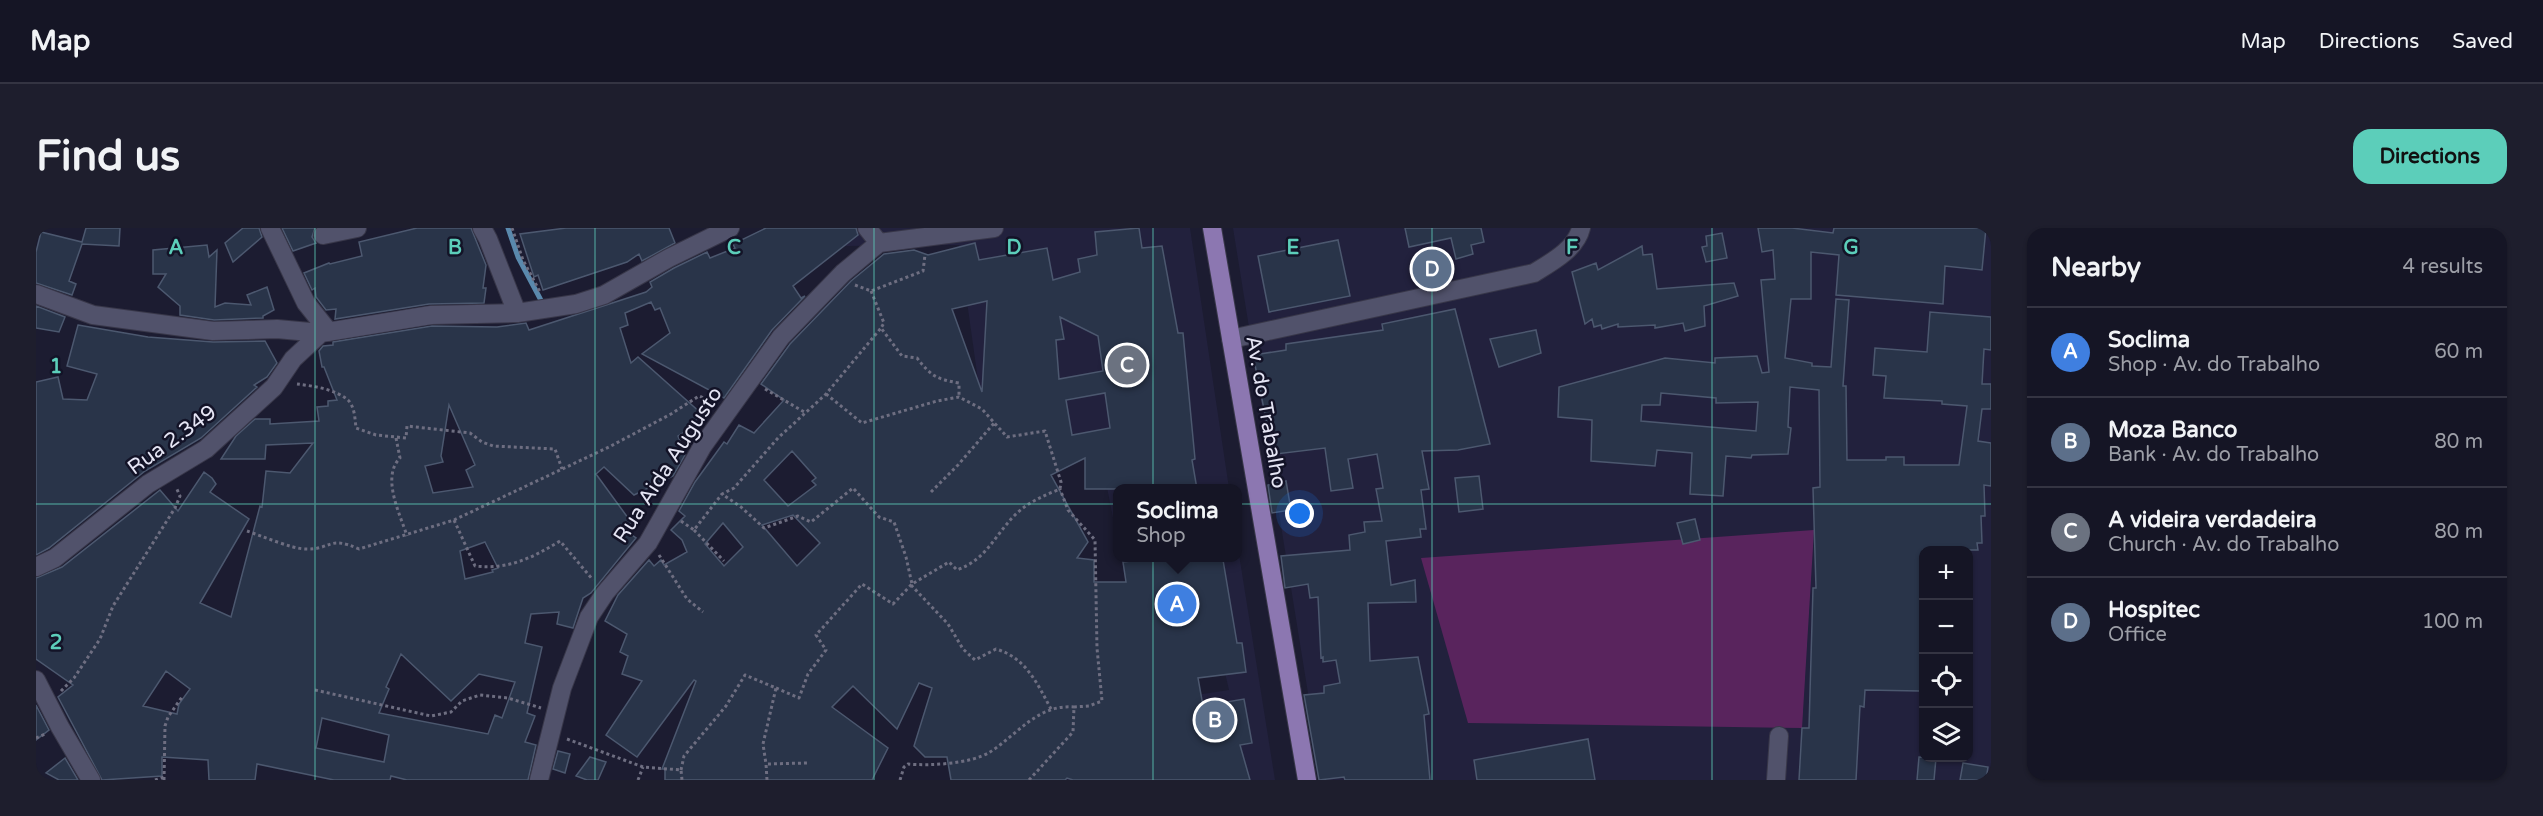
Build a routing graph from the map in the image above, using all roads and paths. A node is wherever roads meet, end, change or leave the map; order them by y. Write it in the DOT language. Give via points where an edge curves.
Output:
graph roads {
  1 [pos="270,228"];
  2 [pos="357,228"];
  3 [pos="482,228"];
  4 [pos="512,228"];
  5 [pos="730,228"];
  6 [pos="867,228"];
  7 [pos="994,228"];
  8 [pos="1212,228"];
  9 [pos="1581,228"];
  10 [pos="323,235"];
  11 [pos="929,237"];
  12 [pos="879,243"];
  13 [pos="843,273"];
  14 [pos="871,291"];
  15 [pos="36,294"];
  16 [pos="548,308"];
  17 [pos="517,313"];
  18 [pos="881,327"];
  19 [pos="325,332"];
  20 [pos="1231,339"];
  21 [pos="751,380"];
  22 [pos="274,387"];
  23 [pos="826,394"];
  24 [pos="959,398"];
  25 [pos="730,410"];
  26 [pos="806,413"];
  27 [pos="995,422"];
  28 [pos="396,438"];
  29 [pos="562,469"];
  30 [pos="148,484"];
  31 [pos="1060,489"];
  32 [pos="931,492"];
  33 [pos="722,494"];
  34 [pos="666,511"];
  35 [pos="454,520"];
  36 [pos="694,530"];
  37 [pos="248,531"];
  38 [pos="407,536"];
  39 [pos="648,543"];
  40 [pos="724,561"];
  41 [pos="36,567"];
  42 [pos="912,584"];
  43 [pos="605,593"];
  44 [pos="703,612"];
  45 [pos="36,680"];
  46 [pos="776,688"];
  47 [pos="315,690"];
  48 [pos="182,696"];
  49 [pos="46,700"];
  50 [pos="1074,707"];
  51 [pos="1051,709"];
  52 [pos="557,712"];
  53 [pos="552,732"];
  54 [pos="1779,736"];
  55 [pos="807,763"];
  56 [pos="766,764"];
  57 [pos="643,767"];
  58 [pos="681,770"];
  59 [pos="164,779"];
  60 [pos="91,780"];
  61 [pos="155,780"];
  62 [pos="539,780"];
  63 [pos="638,780"];
  64 [pos="682,780"];
  65 [pos="767,780"];
  66 [pos="900,780"];
  67 [pos="1029,780"];
  68 [pos="1307,780"];
  69 [pos="1776,780"];
  1 -- 19 [label="street" via="306,303"];
  2 -- 10 [label="street"];
  3 -- 17 [label="street"];
  4 -- 16 [label="path" via="523,260"];
  5 -- 16 [label="street" via="604,295"];
  6 -- 12 [label="street"];
  7 -- 11 [label="street"];
  8 -- 20 [label="main road, Av. do Trabalho"];
  9 -- 20 [label="street" via="1579,238 1556,260 1534,273"];
  11 -- 12 [label="street"];
  11 -- 14 [label="path" via="923,271"];
  12 -- 13 [label="street, Rua Aida Augusto"];
  13 -- 14 [label="path" via="853,284"];
  13 -- 21 [label="street, Rua Aida Augusto" via="781,337"];
  14 -- 18 [label="path" via="884,322"];
  15 -- 19 [label="street" via="93,315 213,331 277,328"];
  16 -- 17 [label="street"];
  17 -- 19 [label="street" via="431,315"];
  18 -- 23 [label="path"];
  18 -- 24 [label="path" via="902,356 916,358 940,380 960,383"];
  19 -- 22 [label="street, Rua 2.349" via="294,359"];
  20 -- 68 [label="main road, Av. do Trabalho"];
  21 -- 25 [label="street, Rua Aida Augusto"];
  21 -- 26 [label="path"];
  22 -- 28 [label="path" via="297,384 323,388 349,401 356,428"];
  22 -- 30 [label="street, Rua 2.349" via="206,449"];
  23 -- 24 [label="path" via="862,423"];
  23 -- 26 [label="path"];
  24 -- 27 [label="path" via="982,409"];
  25 -- 29 [label="path" via="699,396"];
  25 -- 34 [label="street, Rua Aida Augusto" via="702,447"];
  26 -- 33 [label="path" via="734,488"];
  27 -- 31 [label="path" via="1007,437 1045,432"];
  27 -- 32 [label="path"];
  28 -- 29 [label="path" via="406,438 408,426 470,433 494,446 555,449"];
  28 -- 38 [label="path" via="400,458 393,465 391,478"];
  29 -- 35 [label="path"];
  30 -- 41 [label="street, Rua 2.349" via="55,558"];
  30 -- 49 [label="path" via="176,486 180,496 175,508 113,606 90,654 68,684"];
  31 -- 42 [label="path" via="1032,501 1014,516 989,549 969,565 957,570 949,562"];
  31 -- 50 [label="path" via="1068,510 1095,540 1102,701"];
  33 -- 36 [label="path"];
  33 -- 42 [label="path" via="764,528 798,516 811,522 853,488 879,517 894,522"];
  34 -- 36 [label="path"];
  34 -- 39 [label="street, Rua Aida Augusto"];
  35 -- 38 [label="path"];
  35 -- 43 [label="path" via="475,566 490,568 519,563 560,541"];
  36 -- 40 [label="path"];
  37 -- 38 [label="path" via="304,549 330,542 359,549"];
  39 -- 43 [label="street, Rua Aida Augusto"];
  39 -- 44 [label="path" via="664,560 687,598"];
  42 -- 46 [label="path" via="893,604 862,584 816,635 826,650 808,674 799,698"];
  42 -- 51 [label="path" via="975,660 996,649 1016,658 1029,670"];
  43 -- 52 [label="street, Rua Aida Augusto" via="589,617"];
  45 -- 49 [label="street"];
  46 -- 56 [label="path" via="763,744"];
  46 -- 58 [label="path" via="745,675 726,706 684,756"];
  47 -- 52 [label="path" via="431,716 451,712 462,700 480,695 508,698"];
  48 -- 59 [label="path" via="165,726"];
  49 -- 60 [label="street"];
  50 -- 51 [label="path"];
  50 -- 67 [label="path" via="1072,732"];
  51 -- 66 [label="path" via="1019,728 989,753 930,766 908,764"];
  52 -- 53 [label="street, Rua Aida Augusto"];
  53 -- 57 [label="path"];
  53 -- 62 [label="street, Rua Aida Augusto"];
  54 -- 69 [label="street"];
  55 -- 56 [label="path"];
  56 -- 65 [label="path"];
  57 -- 58 [label="path"];
  57 -- 63 [label="path"];
  58 -- 64 [label="path"];
  59 -- 61 [label="path"];
}
